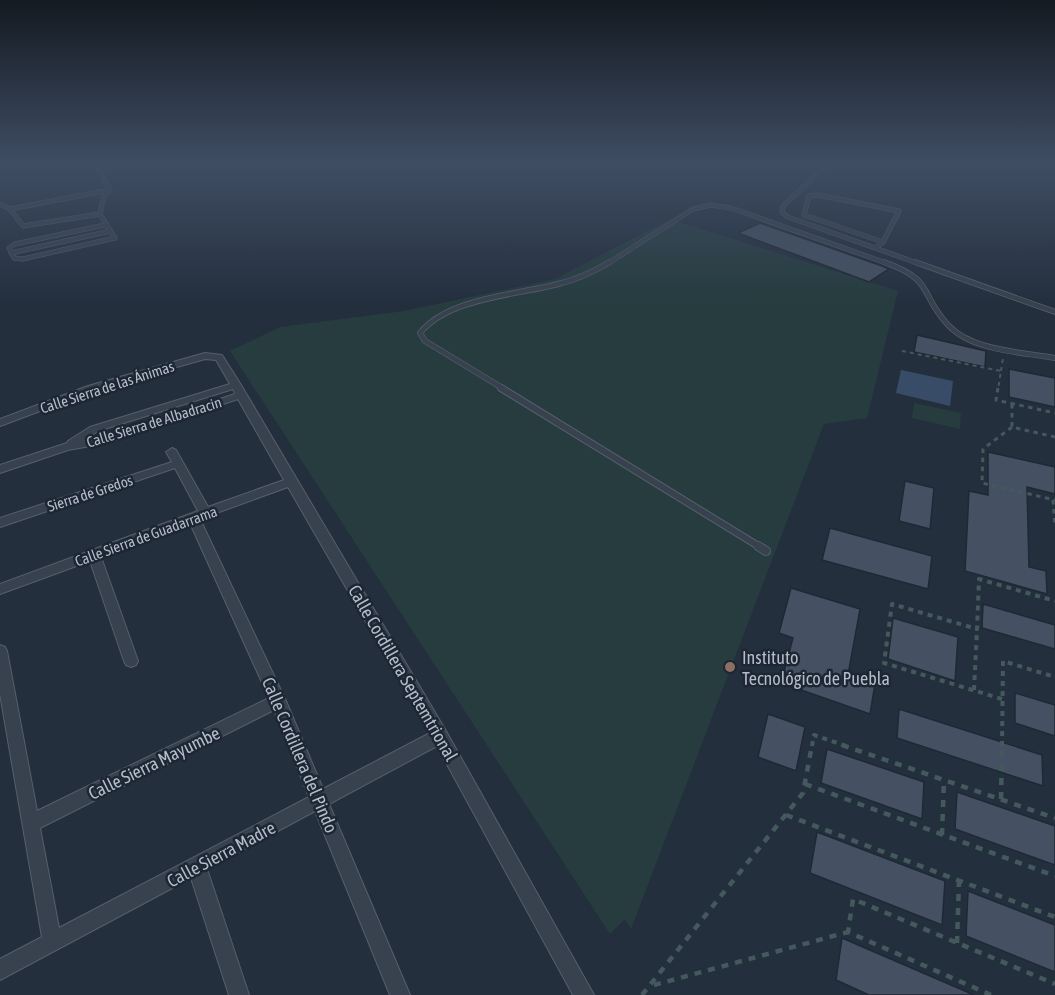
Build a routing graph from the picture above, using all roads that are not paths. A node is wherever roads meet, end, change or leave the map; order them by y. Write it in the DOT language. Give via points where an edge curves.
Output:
graph roads {
  1 [pos="10,209"];
  2 [pos="101,209"];
  3 [pos="695,209"];
  4 [pos="735,209"];
  5 [pos="784,209"];
  6 [pos="805,209"];
  7 [pos="891,209"];
  8 [pos="100,214"];
  9 [pos="105,225"];
  10 [pos="111,231"];
  11 [pos="883,242"];
  12 [pos="57,243"];
  13 [pos="876,247"];
  14 [pos="61,251"];
  15 [pos="11,253"];
  16 [pos="1055,312"];
  17 [pos="215,355"];
  18 [pos="1055,358"];
  19 [pos="239,390"];
  20 [pos="0,423"];
  21 [pos="172,452"];
  22 [pos="180,463"];
  23 [pos="0,469"];
  24 [pos="292,481"];
  25 [pos="200,517"];
  26 [pos="0,522"];
  27 [pos="766,551"];
  28 [pos="94,555"];
  29 [pos="0,589"];
  30 [pos="0,651"];
  31 [pos="131,661"];
  32 [pos="278,701"];
  33 [pos="440,736"];
  34 [pos="321,801"];
  35 [pos="30,824"];
  36 [pos="197,867"];
  37 [pos="52,941"];
  38 [pos="0,970"];
  39 [pos="238,995"];
  40 [pos="400,995"];
  41 [pos="584,995"];
  1 -- 8 [label="lane" via="23,226"];
  2 -- 8 [label="lane"];
  3 -- 27 [label="lane" via="596,271 557,286 455,308 431,319 420,333 425,341"];
  4 -- 18 [label="lane" via="909,271 923,281 949,326 963,336"];
  5 -- 13 [label="lane" via="788,217"];
  6 -- 11 [label="lane" via="804,215"];
  7 -- 11 [label="lane" via="899,211"];
  8 -- 9 [label="lane"];
  9 -- 10 [label="lane"];
  9 -- 15 [label="lane" via="15,244 9,248"];
  10 -- 12 [label="lane"];
  10 -- 14 [label="lane" via="114,238"];
  11 -- 13 [label="lane"];
  12 -- 14 [label="lane"];
  12 -- 15 [label="lane"];
  13 -- 16 [label="lane"];
  14 -- 15 [label="lane" via="17,260"];
  17 -- 19 [label="street, Calle Cordillera Septemtrional"];
  17 -- 20 [label="street, Calle Sierra de las Ánimas" via="92,388"];
  19 -- 23 [label="street, Calle Sierra de Albadracin" via="103,441 66,447"];
  19 -- 24 [label="street, Calle Cordillera Septemtrional"];
  21 -- 22 [label="street, Calle Cordillera del Pindo"];
  22 -- 25 [label="street, Calle Cordillera del Pindo"];
  22 -- 26 [label="street, Sierra de Gredos"];
  24 -- 25 [label="street, Calle Sierra de Guadarrama"];
  24 -- 33 [label="street, Calle Cordillera Septemtrional"];
  25 -- 28 [label="street, Calle Sierra de Guadarrama"];
  25 -- 32 [label="street, Calle Cordillera del Pindo"];
  28 -- 29 [label="street, Calle Sierra de Guadarrama"];
  28 -- 31 [label="street"];
  30 -- 35 [label="street"];
  32 -- 34 [label="street, Calle Cordillera del Pindo"];
  32 -- 35 [label="street, Calle Sierra Mayumbe"];
  33 -- 34 [label="street, Calle Sierra Madre"];
  33 -- 41 [label="street, Calle Cordillera Septemtrional"];
  34 -- 36 [label="street, Calle Sierra Madre"];
  34 -- 40 [label="street, Calle Cordillera del Pindo"];
  35 -- 37 [label="street"];
  36 -- 37 [label="street, Calle Sierra Madre"];
  36 -- 39 [label="street"];
  37 -- 38 [label="street, Calle Sierra Madre"];
}
